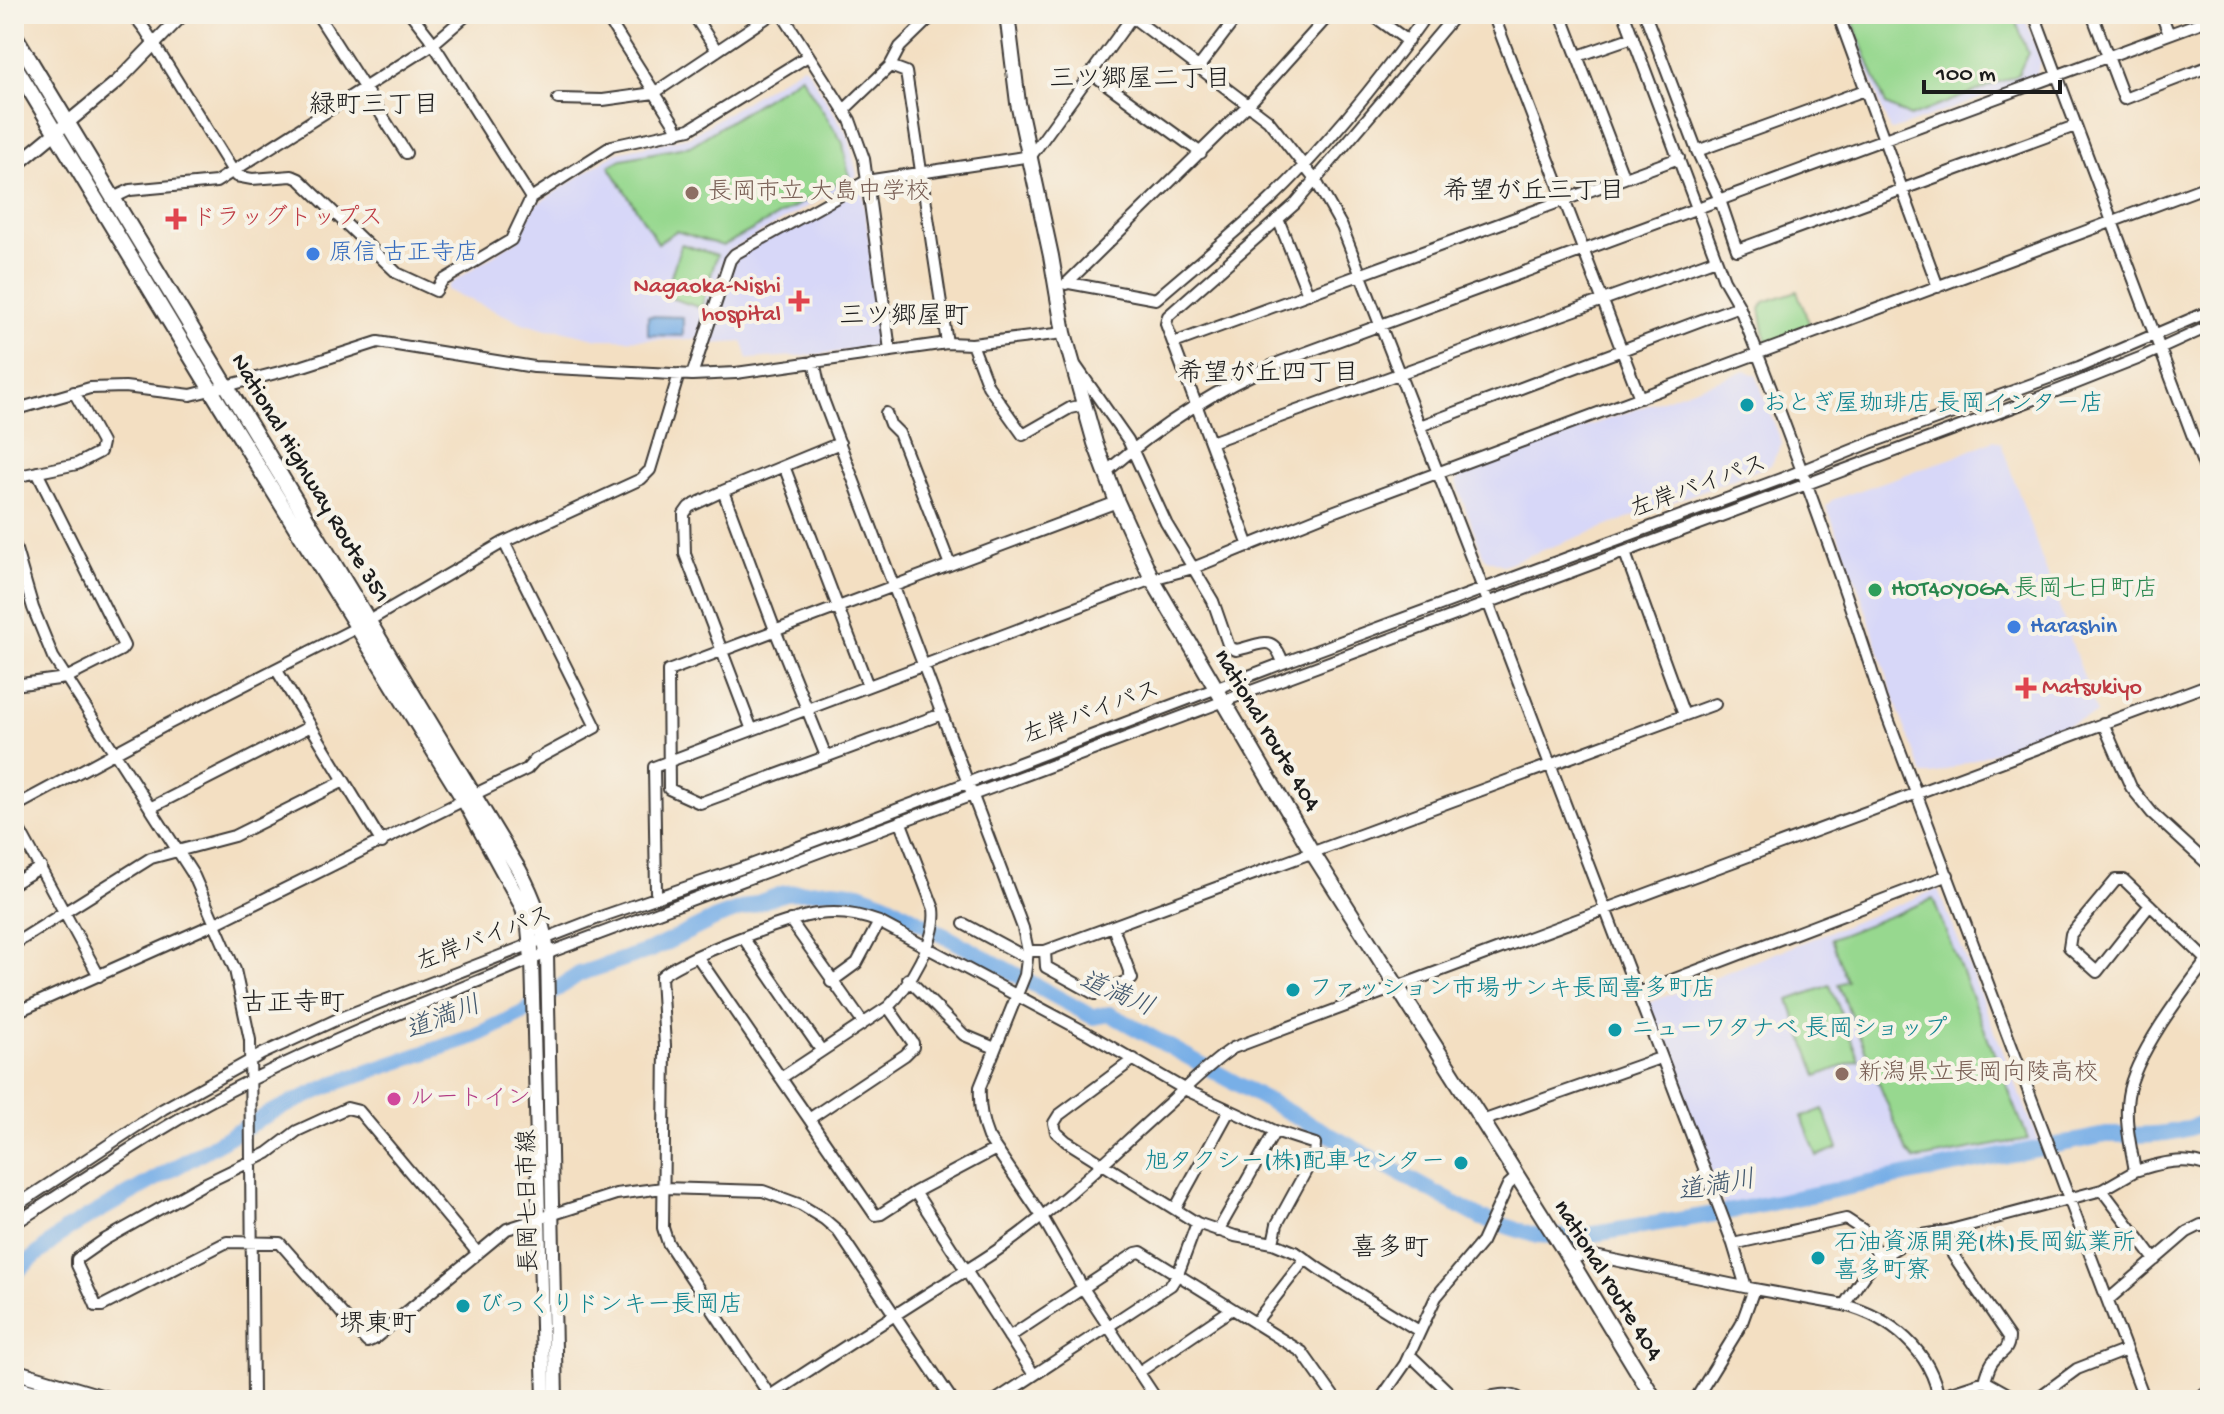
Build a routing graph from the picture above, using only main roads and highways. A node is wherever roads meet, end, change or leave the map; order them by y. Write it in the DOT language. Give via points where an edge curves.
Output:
graph roads {
  1 [pos="183,14"];
  2 [pos="1007,14"];
  3 [pos="14,34"];
  4 [pos="14,64"];
  5 [pos="61,128"];
  6 [pos="14,167"];
  7 [pos="364,624"];
  8 [pos="468,797"];
  9 [pos="532,952"];
  10 [pos="547,954"];
  11 [pos="14,1371"];
  12 [pos="14,1387"];
  13 [pos="59,1400"];
  14 [pos="111,1400"];
  15 [pos="544,1400"];
  16 [pos="556,1400"];
  17 [pos="1655,1400"];
  1 -- 5 [label="main road" via="118,81"];
  2 -- 17 [label="highway, national route 404" via="1018,103 1063,286 1064,333 1106,472 1152,579 1312,852"];
  3 -- 5 [label="highway, National Highway Route 351"];
  4 -- 5 [label="highway, National Highway Route 351"];
  5 -- 6 [label="main road"];
  5 -- 7 [label="highway, National Highway Route 351" via="211,390"];
  5 -- 7 [label="highway, National Highway Route 351" via="113,198"];
  7 -- 8 [label="highway, National Highway Route 351"];
  8 -- 9 [label="highway, National Highway Route 351" via="522,906"];
  8 -- 10 [label="highway, National Highway Route 351" via="528,886"];
  9 -- 15 [label="main road, 長岡七日市線"];
  10 -- 16 [label="main road, 長岡七日市線"];
  11 -- 14 [label="highway"];
  12 -- 13 [label="highway"];
}
